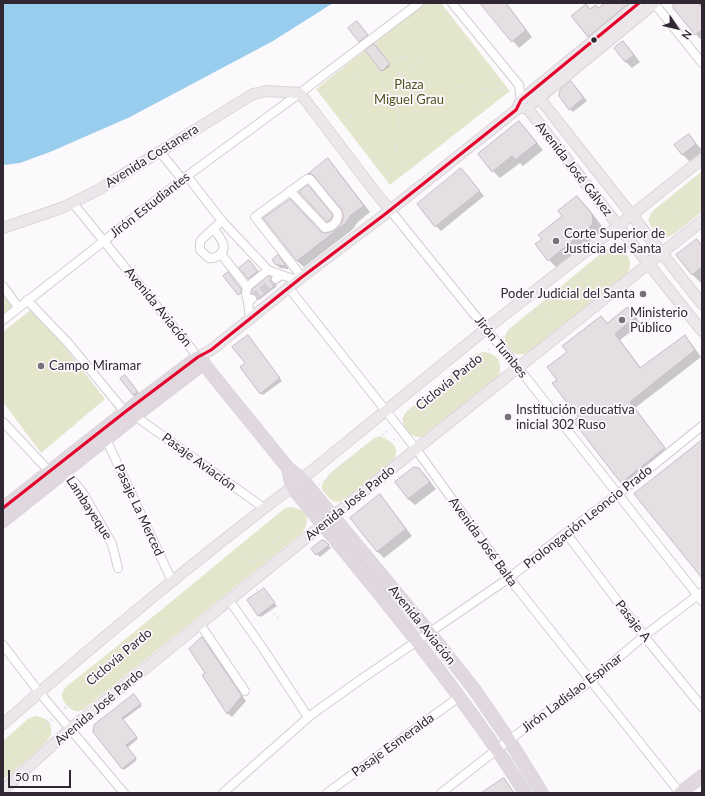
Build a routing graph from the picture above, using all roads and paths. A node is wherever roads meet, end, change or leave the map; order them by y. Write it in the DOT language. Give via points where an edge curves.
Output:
graph roads {
  1 [pos="419,3"];
  2 [pos="436,3"];
  3 [pos="452,3"];
  4 [pos="640,3"];
  5 [pos="655,3"];
  6 [pos="413,15"];
  7 [pos="458,32"];
  8 [pos="376,44"];
  9 [pos="396,59"];
  10 [pos="390,62"];
  11 [pos="702,63"];
  12 [pos="417,65"];
  13 [pos="384,69"];
  14 [pos="336,75"];
  15 [pos="399,75"];
  16 [pos="404,76"];
  17 [pos="398,80"];
  18 [pos="403,81"];
  19 [pos="421,83"];
  20 [pos="519,85"];
  21 [pos="320,87"];
  22 [pos="501,88"];
  23 [pos="385,89"];
  24 [pos="300,93"];
  25 [pos="414,94"];
  26 [pos="536,94"];
  27 [pos="401,98"];
  28 [pos="522,106"];
  29 [pos="345,120"];
  30 [pos="446,132"];
  31 [pos="160,152"];
  32 [pos="702,159"];
  33 [pos="389,176"];
  34 [pos="702,177"];
  35 [pos="185,178"];
  36 [pos="290,191"];
  37 [pos="702,191"];
  38 [pos="72,202"];
  39 [pos="702,208"];
  40 [pos="390,210"];
  41 [pos="631,215"];
  42 [pos="222,221"];
  43 [pos="702,221"];
  44 [pos="618,226"];
  45 [pos="641,226"];
  46 [pos="3,228"];
  47 [pos="214,229"];
  48 [pos="648,236"];
  49 [pos="627,237"];
  50 [pos="104,241"];
  51 [pos="655,245"];
  52 [pos="662,253"];
  53 [pos="221,254"];
  54 [pos="648,264"];
  55 [pos="268,270"];
  56 [pos="300,279"];
  57 [pos="3,286"];
  58 [pos="247,287"];
  59 [pos="289,288"];
  60 [pos="27,300"];
  61 [pos="702,304"];
  62 [pos="18,308"];
  63 [pos="250,319"];
  64 [pos="3,320"];
  65 [pos="486,329"];
  66 [pos="702,331"];
  67 [pos="498,342"];
  68 [pos="201,360"];
  69 [pos="518,368"];
  70 [pos="386,411"];
  71 [pos="130,414"];
  72 [pos="3,423"];
  73 [pos="396,424"];
  74 [pos="702,426"];
  75 [pos="106,439"];
  76 [pos="416,450"];
  77 [pos="288,468"];
  78 [pos="65,471"];
  79 [pos="49,472"];
  80 [pos="302,479"];
  81 [pos="292,487"];
  82 [pos="312,491"];
  83 [pos="618,494"];
  84 [pos="302,499"];
  85 [pos="3,508"];
  86 [pos="264,508"];
  87 [pos="333,516"];
  88 [pos="3,521"];
  89 [pos="322,525"];
  90 [pos="566,533"];
  91 [pos="270,555"];
  92 [pos="238,560"];
  93 [pos="118,568"];
  94 [pos="509,578"];
  95 [pos="172,581"];
  96 [pos="251,582"];
  97 [pos="701,596"];
  98 [pos="229,600"];
  99 [pos="279,620"];
  100 [pos="200,624"];
  101 [pos="429,632"];
  102 [pos="644,636"];
  103 [pos="416,641"];
  104 [pos="3,645"];
  105 [pos="592,680"];
  106 [pos="245,691"];
  107 [pos="39,692"];
  108 [pos="459,697"];
  109 [pos="702,707"];
  110 [pos="57,714"];
  111 [pos="308,718"];
  112 [pos="3,724"];
  113 [pos="70,729"];
  114 [pos="509,740"];
  115 [pos="497,750"];
  116 [pos="3,757"];
  117 [pos="702,776"];
  118 [pos="3,790"];
  119 [pos="124,793"];
  120 [pos="223,793"];
  121 [pos="327,793"];
  122 [pos="441,793"];
  123 [pos="525,793"];
  124 [pos="542,793"];
  125 [pos="680,793"];
  1 -- 24 [label="street, Jirón Estudiantes"];
  2 -- 7 [label="path"];
  3 -- 20 [label="street"];
  4 -- 26 [label="main road" via="546,80"];
  5 -- 11 [label="street"];
  5 -- 26 [label="main road"];
  6 -- 9 [label="path"];
  7 -- 12 [label="path"];
  7 -- 22 [label="path"];
  8 -- 10 [label="path"];
  9 -- 10 [label="path"];
  9 -- 12 [label="path" via="405,58"];
  10 -- 13 [label="path"];
  10 -- 15 [label="path"];
  12 -- 16 [label="path"];
  12 -- 19 [label="path" via="421,73"];
  13 -- 14 [label="path" via="331,79"];
  13 -- 23 [label="path" via="382,81"];
  15 -- 16 [label="path" via="401,73"];
  15 -- 17 [label="path" via="396,77"];
  16 -- 18 [label="path" via="406,79"];
  17 -- 18 [label="path" via="401,83"];
  17 -- 23 [label="path"];
  18 -- 25 [label="path"];
  19 -- 22 [label="path" via="486,90"];
  19 -- 25 [label="path"];
  20 -- 26 [label="street"];
  20 -- 28 [label="street"];
  21 -- 29 [label="path"];
  22 -- 30 [label="path"];
  23 -- 27 [label="path" via="392,96"];
  23 -- 29 [label="path"];
  24 -- 31 [label="main road, Avenida Costanera" via="267,91 253,94"];
  24 -- 35 [label="street, Jirón Estudiantes"];
  24 -- 40 [label="main road, Jirón Tumbes"];
  25 -- 27 [label="path"];
  25 -- 30 [label="path"];
  26 -- 28 [label="main road"];
  26 -- 41 [label="main road, Avenida José Gálvez"];
  27 -- 33 [label="path" via="394,163"];
  28 -- 40 [label="main road"];
  28 -- 44 [label="main road, Avenida José Gálvez"];
  29 -- 33 [label="path"];
  30 -- 33 [label="path"];
  31 -- 35 [label="street"];
  31 -- 38 [label="main road, Avenida Costanera" via="98,190"];
  32 -- 41 [label="main road"];
  34 -- 45 [label="path"];
  35 -- 42 [label="street"];
  35 -- 50 [label="street, Jirón Estudiantes"];
  36 -- 36 [label="street" via="325,228 334,224 338,217 337,212 311,179"];
  36 -- 56 [label="street" via="255,217"];
  37 -- 48 [label="path"];
  38 -- 46 [label="main road, Avenida Costanera"];
  38 -- 50 [label="street, Avenida Aviación"];
  39 -- 51 [label="path"];
  40 -- 56 [label="main road"];
  40 -- 65 [label="street, Jirón Tumbes"];
  41 -- 44 [label="main road"];
  41 -- 45 [label="main road, Avenida José Gálvez"];
  42 -- 47 [label="street"];
  42 -- 55 [label="street"];
  43 -- 52 [label="main road, Avenida José Pardo"];
  44 -- 49 [label="main road, Avenida José Gálvez"];
  44 -- 65 [label="main road"];
  45 -- 48 [label="main road, Avenida José Gálvez"];
  47 -- 53 [label="street" via="223,244"];
  47 -- 53 [label="street" via="202,239 200,250 209,258"];
  48 -- 51 [label="main road, Avenida José Gálvez"];
  49 -- 54 [label="main road, Avenida José Gálvez"];
  49 -- 67 [label="path, Ciclovía Pardo"];
  50 -- 60 [label="street, Jirón Estudiantes"];
  50 -- 68 [label="street, Avenida Aviación"];
  51 -- 52 [label="main road, Avenida José Gálvez"];
  52 -- 54 [label="main road, Avenida José Pardo"];
  52 -- 61 [label="main road, Avenida José Gálvez"];
  53 -- 58 [label="street"];
  54 -- 66 [label="main road, Avenida José Gálvez"];
  54 -- 69 [label="main road, Avenida José Pardo"];
  55 -- 56 [label="street" via="278,277"];
  55 -- 58 [label="street"];
  56 -- 59 [label="main road"];
  57 -- 62 [label="street"];
  58 -- 63 [label="street"];
  59 -- 63 [label="main road"];
  59 -- 70 [label="street, Avenida José Balta"];
  60 -- 62 [label="street, Jirón Estudiantes"];
  60 -- 71 [label="street, Pasaje Aviación"];
  62 -- 64 [label="street, Jirón Estudiantes"];
  63 -- 68 [label="main road"];
  65 -- 67 [label="street, Jirón Tumbes"];
  65 -- 70 [label="main road"];
  67 -- 69 [label="street, Jirón Tumbes"];
  67 -- 73 [label="path, Ciclovía Pardo"];
  68 -- 71 [label="highway"];
  68 -- 77 [label="highway, Avenida Aviación"];
  69 -- 76 [label="main road, Avenida José Pardo"];
  69 -- 83 [label="street, Jirón Tumbes"];
  70 -- 73 [label="street, Avenida José Balta"];
  70 -- 80 [label="main road"];
  71 -- 75 [label="highway"];
  71 -- 79 [label="highway"];
  71 -- 86 [label="street, Pasaje Aviación"];
  72 -- 79 [label="street"];
  73 -- 76 [label="street, Avenida José Balta"];
  73 -- 82 [label="path, Ciclovía Pardo"];
  74 -- 83 [label="street, Prolongación Leoncio Prado"];
  75 -- 78 [label="highway"];
  75 -- 95 [label="street, Pasaje La Merced"];
  76 -- 87 [label="main road, Avenida José Pardo"];
  76 -- 94 [label="street, Avenida José Balta"];
  77 -- 80 [label="highway, Avenida Aviación"];
  77 -- 81 [label="highway, Avenida Aviación"];
  78 -- 88 [label="highway"];
  78 -- 93 [label="street, Lambayeque" via="83,493 112,544"];
  79 -- 85 [label="highway"];
  80 -- 81 [label="main road"];
  80 -- 82 [label="highway, Avenida Aviación"];
  81 -- 84 [label="highway, Avenida Aviación"];
  81 -- 86 [label="main road"];
  82 -- 87 [label="highway, Avenida Aviación"];
  83 -- 90 [label="street, Prolongación Leoncio Prado"];
  83 -- 97 [label="street, Jirón Tumbes"];
  84 -- 89 [label="highway, Avenida Aviación"];
  84 -- 92 [label="path, Ciclovía Pardo" via="284,514 279,526"];
  86 -- 95 [label="main road"];
  87 -- 89 [label="main road, Avenida José Pardo"];
  87 -- 101 [label="highway, Avenida Aviación"];
  89 -- 96 [label="main road, Avenida José Pardo"];
  89 -- 103 [label="highway, Avenida Aviación"];
  90 -- 94 [label="street, Prolongación Leoncio Prado"];
  90 -- 102 [label="street, Pasaje A"];
  91 -- 92 [label="path" via="258,561"];
  92 -- 110 [label="path, Ciclovía Pardo" via="87,684"];
  94 -- 101 [label="street, Prolongación Leoncio Prado"];
  94 -- 105 [label="street, Avenida José Balta"];
  95 -- 107 [label="main road"];
  96 -- 98 [label="main road, Avenida José Pardo"];
  96 -- 99 [label="path"];
  97 -- 102 [label="street, Jirón Ladislao Espinar"];
  98 -- 100 [label="main road, Avenida José Pardo"];
  98 -- 111 [label="street"];
  100 -- 106 [label="street"];
  100 -- 113 [label="main road, Avenida José Pardo"];
  101 -- 103 [label="street, Prolongación Leoncio Prado"];
  101 -- 114 [label="highway, Avenida Aviación" via="474,689"];
  102 -- 105 [label="street, Jirón Ladislao Espinar"];
  102 -- 109 [label="street, Pasaje A"];
  103 -- 108 [label="highway, Avenida Aviación"];
  103 -- 111 [label="street, Prolongación Leoncio Prado"];
  104 -- 107 [label="street"];
  105 -- 114 [label="street, Jirón Ladislao Espinar"];
  105 -- 125 [label="street, Avenida José Balta"];
  107 -- 110 [label="street"];
  107 -- 112 [label="main road"];
  108 -- 115 [label="highway, Avenida Aviación"];
  108 -- 121 [label="street, Pasaje Esmeralda"];
  110 -- 113 [label="street"];
  110 -- 116 [label="path, Ciclovía Pardo"];
  111 -- 120 [label="street, Prolongación Leoncio Prado"];
  113 -- 118 [label="main road, Avenida José Pardo"];
  113 -- 119 [label="street"];
  114 -- 115 [label="street, Jirón Ladislao Espinar"];
  114 -- 124 [label="highway, Avenida Aviación"];
  115 -- 122 [label="street, Jirón Ladislao Espinar"];
  115 -- 123 [label="highway, Avenida Aviación"];
  117 -- 125 [label="highway"];
}
